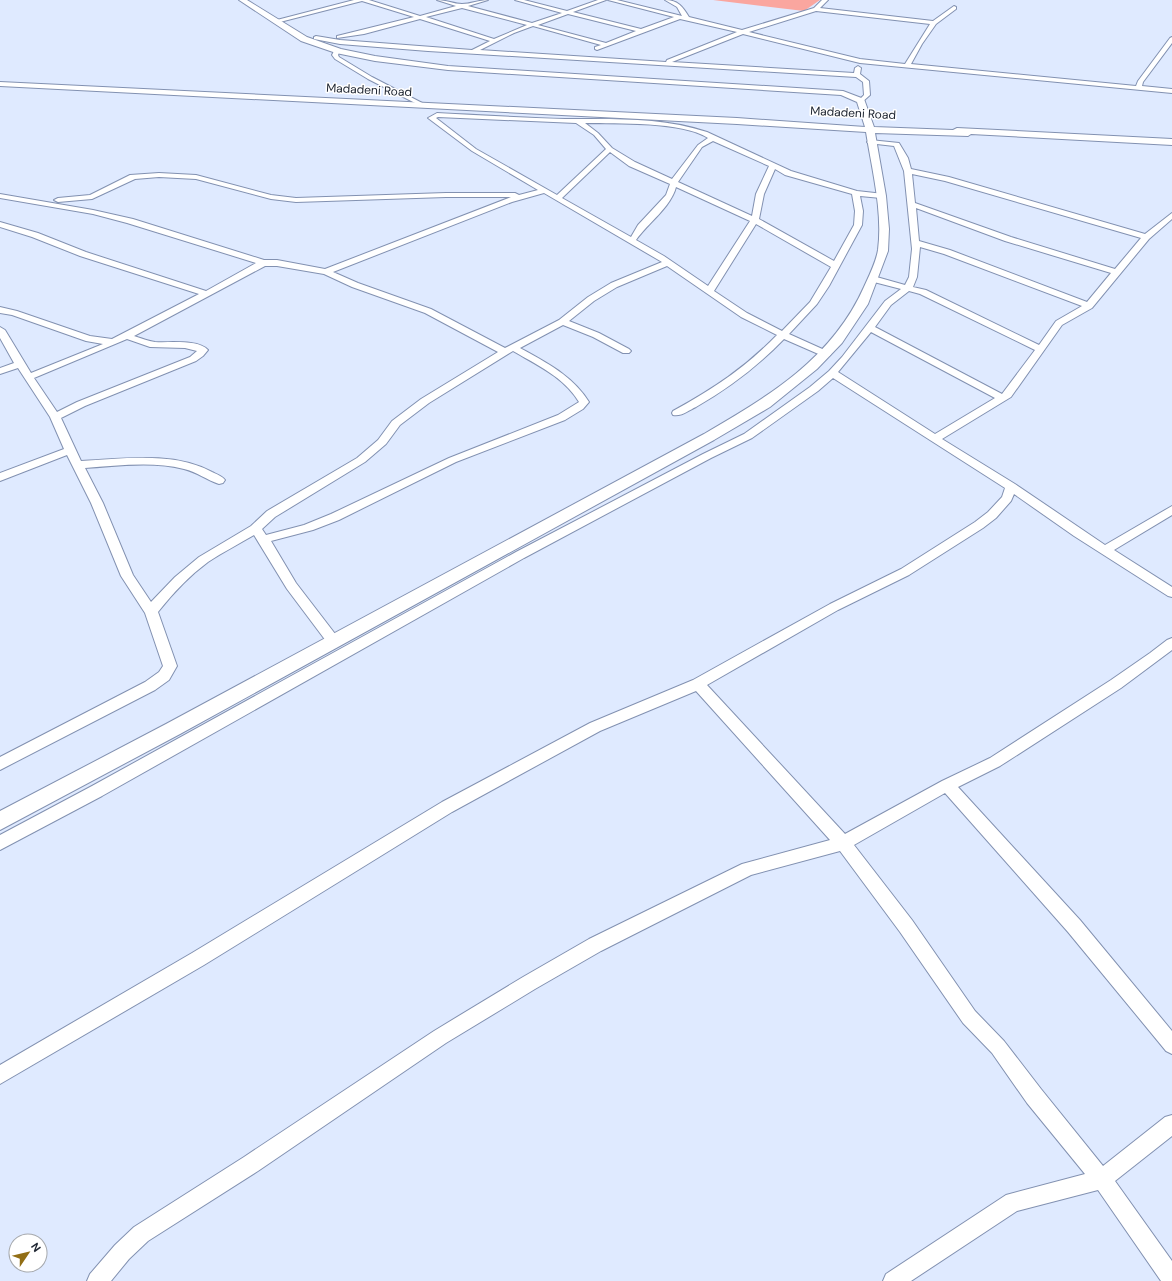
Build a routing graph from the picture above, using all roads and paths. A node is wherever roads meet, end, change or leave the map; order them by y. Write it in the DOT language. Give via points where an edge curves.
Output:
graph roads {
  1 [pos="242,0"];
  2 [pos="360,0"];
  3 [pos="364,0"];
  4 [pos="440,0"];
  5 [pos="485,0"];
  6 [pos="518,0"];
  7 [pos="603,0"];
  8 [pos="611,0"];
  9 [pos="668,0"];
  10 [pos="825,0"];
  11 [pos="463,6"];
  12 [pos="954,8"];
  13 [pos="816,9"];
  14 [pos="567,13"];
  15 [pos="679,17"];
  16 [pos="421,18"];
  17 [pos="687,19"];
  18 [pos="276,21"];
  19 [pos="934,23"];
  20 [pos="532,25"];
  21 [pos="641,30"];
  22 [pos="743,32"];
  23 [pos="304,38"];
  24 [pos="316,38"];
  25 [pos="1172,39"];
  26 [pos="493,40"];
  27 [pos="605,44"];
  28 [pos="337,50"];
  29 [pos="592,50"];
  30 [pos="472,52"];
  31 [pos="586,53"];
  32 [pos="573,58"];
  33 [pos="860,61"];
  34 [pos="665,63"];
  35 [pos="907,65"];
  36 [pos="857,75"];
  37 [pos="0,84"];
  38 [pos="1139,87"];
  39 [pos="1172,91"];
  40 [pos="861,101"];
  41 [pos="423,105"];
  42 [pos="578,121"];
  43 [pos="869,133"];
  44 [pos="713,138"];
  45 [pos="1172,142"];
  46 [pos="610,149"];
  47 [pos="773,165"];
  48 [pos="908,171"];
  49 [pos="674,182"];
  50 [pos="544,192"];
  51 [pos="856,193"];
  52 [pos="524,195"];
  53 [pos="0,196"];
  54 [pos="881,196"];
  55 [pos="20,198"];
  56 [pos="558,198"];
  57 [pos="911,204"];
  58 [pos="1172,215"];
  59 [pos="755,220"];
  60 [pos="0,224"];
  61 [pos="1146,237"];
  62 [pos="632,241"];
  63 [pos="916,243"];
  64 [pos="263,263"];
  65 [pos="667,263"];
  66 [pos="836,266"];
  67 [pos="326,272"];
  68 [pos="1116,272"];
  69 [pos="873,279"];
  70 [pos="908,288"];
  71 [pos="709,292"];
  72 [pos="207,294"];
  73 [pos="1089,306"];
  74 [pos="0,310"];
  75 [pos="562,322"];
  76 [pos="870,328"];
  77 [pos="0,330"];
  78 [pos="783,335"];
  79 [pos="126,336"];
  80 [pos="112,342"];
  81 [pos="1040,349"];
  82 [pos="510,350"];
  83 [pos="626,351"];
  84 [pos="826,354"];
  85 [pos="20,364"];
  86 [pos="0,371"];
  87 [pos="832,373"];
  88 [pos="29,377"];
  89 [pos="1002,398"];
  90 [pos="677,413"];
  91 [pos="55,417"];
  92 [pos="934,438"];
  93 [pos="70,450"];
  94 [pos="77,465"];
  95 [pos="1,476"];
  96 [pos="219,480"];
  97 [pos="1011,488"];
  98 [pos="1172,510"];
  99 [pos="255,529"];
  100 [pos="264,539"];
  101 [pos="1105,550"];
  102 [pos="1172,593"];
  103 [pos="151,611"];
  104 [pos="334,642"];
  105 [pos="1172,643"];
  106 [pos="698,684"];
  107 [pos="240,692"];
  108 [pos="247,707"];
  109 [pos="0,764"];
  110 [pos="947,785"];
  111 [pos="0,821"];
  112 [pos="0,843"];
  113 [pos="843,843"];
  114 [pos="1172,1045"];
  115 [pos="0,1074"];
  116 [pos="1172,1124"];
  117 [pos="1102,1178"];
  118 [pos="1172,1279"];
  119 [pos="97,1281"];
  120 [pos="893,1281"];
  1 -- 18 [label="street"];
  2 -- 18 [label="street"];
  3 -- 16 [label="street"];
  4 -- 11 [label="street"];
  5 -- 11 [label="street"];
  6 -- 14 [label="street"];
  7 -- 14 [label="street"];
  8 -- 15 [label="street"];
  9 -- 17 [label="street" via="679,6"];
  10 -- 13 [label="street"];
  11 -- 16 [label="street"];
  11 -- 20 [label="street"];
  12 -- 19 [label="street"];
  13 -- 19 [label="street"];
  13 -- 22 [label="street"];
  14 -- 20 [label="street"];
  14 -- 21 [label="street"];
  15 -- 17 [label="street"];
  15 -- 21 [label="street"];
  16 -- 24 [label="street" via="350,35"];
  16 -- 26 [label="street"];
  17 -- 22 [label="street"];
  18 -- 23 [label="street"];
  19 -- 35 [label="street"];
  20 -- 26 [label="street"];
  20 -- 27 [label="street"];
  21 -- 27 [label="street"];
  22 -- 33 [label="street"];
  22 -- 34 [label="street"];
  23 -- 24 [label="street"];
  23 -- 28 [label="street"];
  24 -- 30 [label="street"];
  25 -- 38 [label="street" via="1140,82"];
  26 -- 30 [label="street"];
  27 -- 29 [label="street"];
  28 -- 40 [label="street" via="448,68 828,91 849,95"];
  28 -- 41 [label="street" via="337,58"];
  30 -- 32 [label="street"];
  31 -- 32 [label="street"];
  32 -- 34 [label="street"];
  33 -- 35 [label="street"];
  33 -- 36 [label="street"];
  34 -- 36 [label="street"];
  35 -- 38 [label="street"];
  36 -- 40 [label="street" via="867,83 867,95"];
  37 -- 41 [label="street, Madadeni Road"];
  38 -- 39 [label="street"];
  40 -- 43 [label="street"];
  41 -- 43 [label="street, Madadeni Road" via="737,121"];
  42 -- 44 [label="street" via="662,124 693,129"];
  42 -- 46 [label="street" via="596,134"];
  42 -- 50 [label="street" via="437,115 432,117 474,150"];
  43 -- 45 [label="street, Madadeni Road" via="968,133"];
  43 -- 48 [label="street" via="898,145"];
  43 -- 54 [label="street"];
  44 -- 47 [label="street"];
  44 -- 49 [label="street" via="700,146"];
  46 -- 49 [label="street" via="643,170"];
  46 -- 56 [label="street"];
  47 -- 51 [label="street" via="779,170 813,182"];
  47 -- 59 [label="street" via="760,194"];
  48 -- 57 [label="street"];
  48 -- 61 [label="street" via="946,179"];
  49 -- 59 [label="street"];
  49 -- 62 [label="street" via="670,196 640,227"];
  50 -- 52 [label="street"];
  50 -- 56 [label="street"];
  51 -- 54 [label="street"];
  51 -- 66 [label="street" via="858,225"];
  52 -- 55 [label="street" via="296,200 272,197 196,178 160,175 133,177 101,194 85,198"];
  52 -- 67 [label="street"];
  53 -- 55 [label="street"];
  54 -- 69 [label="street" via="883,251"];
  55 -- 64 [label="street" via="130,221"];
  56 -- 62 [label="street"];
  57 -- 63 [label="street"];
  57 -- 68 [label="street" via="1015,241"];
  58 -- 61 [label="street"];
  59 -- 66 [label="street"];
  59 -- 71 [label="street"];
  60 -- 72 [label="street" via="117,266"];
  61 -- 68 [label="street"];
  62 -- 65 [label="street"];
  63 -- 70 [label="street" via="915,266"];
  63 -- 73 [label="street" via="947,252"];
  64 -- 67 [label="street"];
  64 -- 72 [label="street"];
  65 -- 71 [label="street"];
  65 -- 75 [label="street" via="614,285"];
  66 -- 78 [label="street" via="813,304"];
  67 -- 82 [label="street" via="428,311"];
  68 -- 73 [label="street"];
  69 -- 70 [label="street"];
  69 -- 84 [label="street" via="862,304"];
  70 -- 76 [label="street" via="888,303"];
  70 -- 81 [label="street" via="930,295"];
  71 -- 78 [label="street" via="744,315"];
  72 -- 79 [label="street"];
  73 -- 81 [label="street" via="1059,323"];
  74 -- 80 [label="street" via="88,339"];
  75 -- 82 [label="street"];
  75 -- 83 [label="street" via="596,335"];
  76 -- 87 [label="street"];
  76 -- 89 [label="street"];
  77 -- 85 [label="street"];
  78 -- 84 [label="street"];
  78 -- 90 [label="street" via="733,379"];
  79 -- 80 [label="street"];
  79 -- 91 [label="street" via="150,344 192,346 202,350 193,359"];
  80 -- 88 [label="street"];
  81 -- 89 [label="street" via="1017,382"];
  82 -- 99 [label="street" via="415,408 396,423 382,442 361,460 279,508"];
  82 -- 100 [label="street" via="570,384 582,397 584,402 581,407 420,475 323,522"];
  84 -- 104 [label="street" via="765,404 739,421"];
  85 -- 86 [label="street"];
  85 -- 88 [label="street"];
  87 -- 92 [label="street"];
  87 -- 108 [label="street" via="748,436 566,530"];
  88 -- 91 [label="street"];
  89 -- 92 [label="street"];
  91 -- 93 [label="street"];
  92 -- 97 [label="street"];
  93 -- 94 [label="street"];
  93 -- 95 [label="street"];
  94 -- 96 [label="street" via="176,463 208,473"];
  94 -- 103 [label="street" via="97,503 127,576"];
  97 -- 101 [label="street"];
  97 -- 106 [label="street" via="1007,498 979,526 941,550"];
  98 -- 101 [label="street"];
  99 -- 100 [label="street"];
  99 -- 103 [label="street" via="189,570 169,588"];
  100 -- 104 [label="street" via="287,580"];
  101 -- 102 [label="street"];
  103 -- 109 [label="street" via="170,666 164,676 134,695"];
  104 -- 107 [label="street"];
  105 -- 110 [label="street" via="1116,684 995,762"];
  106 -- 113 [label="street"];
  106 -- 115 [label="street" via="595,727 447,807 198,959"];
  107 -- 108 [label="street"];
  107 -- 111 [label="street"];
  108 -- 112 [label="street"];
  110 -- 113 [label="street"];
  110 -- 114 [label="street" via="1074,926"];
  113 -- 117 [label="street" via="906,926 969,1017 998,1046 1034,1096"];
  113 -- 119 [label="street" via="748,869 595,945 535,979 440,1037 251,1164 140,1234"];
  116 -- 117 [label="street"];
  117 -- 118 [label="street"];
  117 -- 120 [label="street" via="1013,1202"];
}
